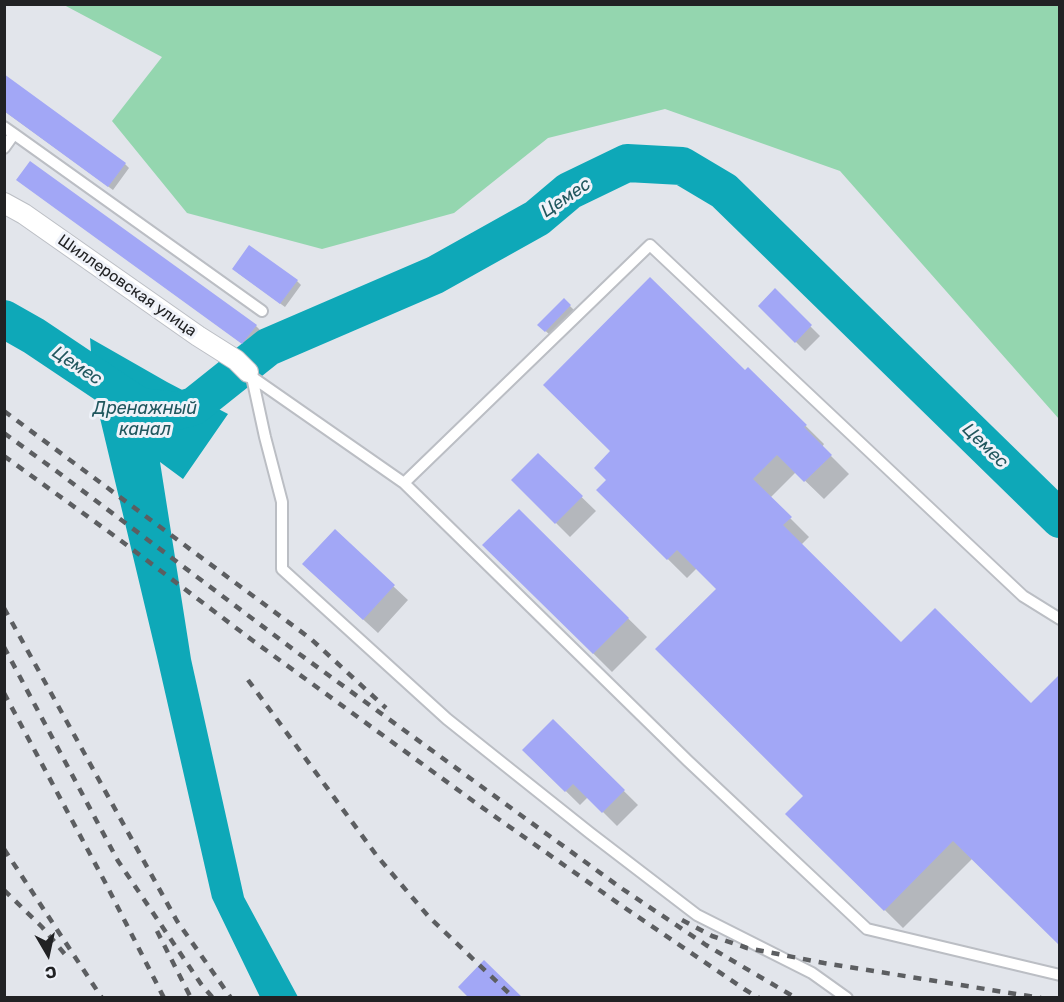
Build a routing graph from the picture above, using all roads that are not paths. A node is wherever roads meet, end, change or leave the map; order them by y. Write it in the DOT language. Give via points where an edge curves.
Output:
graph roads {
  1 [pos="4,127"];
  2 [pos="14,134"];
  3 [pos="4,148"];
  4 [pos="4,202"];
  5 [pos="262,311"];
  6 [pos="245,370"];
  7 [pos="404,483"];
  8 [pos="1059,619"];
  9 [pos="1059,975"];
  10 [pos="847,998"];
  1 -- 2 [label="lane"];
  2 -- 3 [label="lane"];
  2 -- 5 [label="lane"];
  4 -- 6 [label="street, Шиллеровская улица"];
  6 -- 7 [label="lane"];
  6 -- 10 [label="lane" via="282,502 282,569 447,719 697,915 812,973"];
  7 -- 8 [label="lane" via="650,245 1023,596"];
  7 -- 9 [label="lane" via="867,929"];
}
